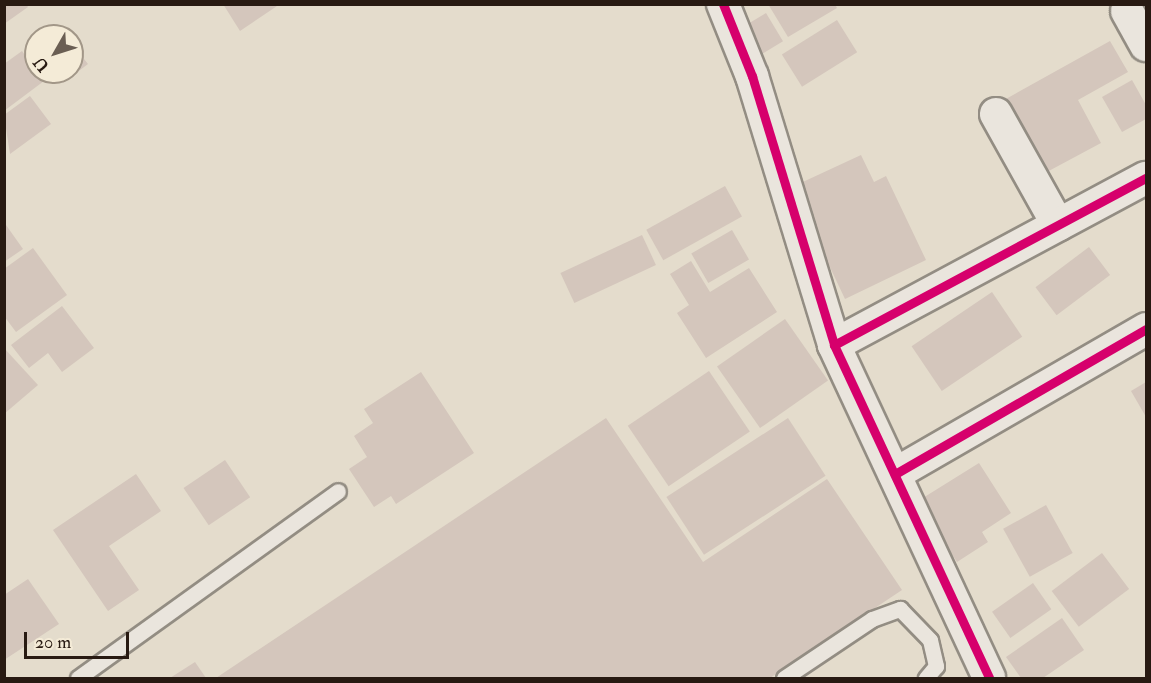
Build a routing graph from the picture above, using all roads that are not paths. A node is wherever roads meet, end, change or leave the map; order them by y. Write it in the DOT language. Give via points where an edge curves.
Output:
graph roads {
  1 [pos="723,4"];
  2 [pos="1127,11"];
  3 [pos="1146,45"];
  4 [pos="996,114"];
  5 [pos="1146,178"];
  6 [pos="1058,225"];
  7 [pos="1146,329"];
  8 [pos="834,345"];
  9 [pos="895,474"];
  10 [pos="338,491"];
  11 [pos="78,678"];
  12 [pos="784,678"];
  13 [pos="926,678"];
  14 [pos="989,678"];
  1 -- 8 [label="street" via="752,76"];
  2 -- 3 [label="street"];
  4 -- 6 [label="street"];
  5 -- 6 [label="street"];
  6 -- 8 [label="street"];
  7 -- 9 [label="street"];
  8 -- 9 [label="street"];
  9 -- 14 [label="street"];
  10 -- 11 [label="lane"];
  12 -- 13 [label="lane" via="872,620 900,609 930,640 936,666"];
}
